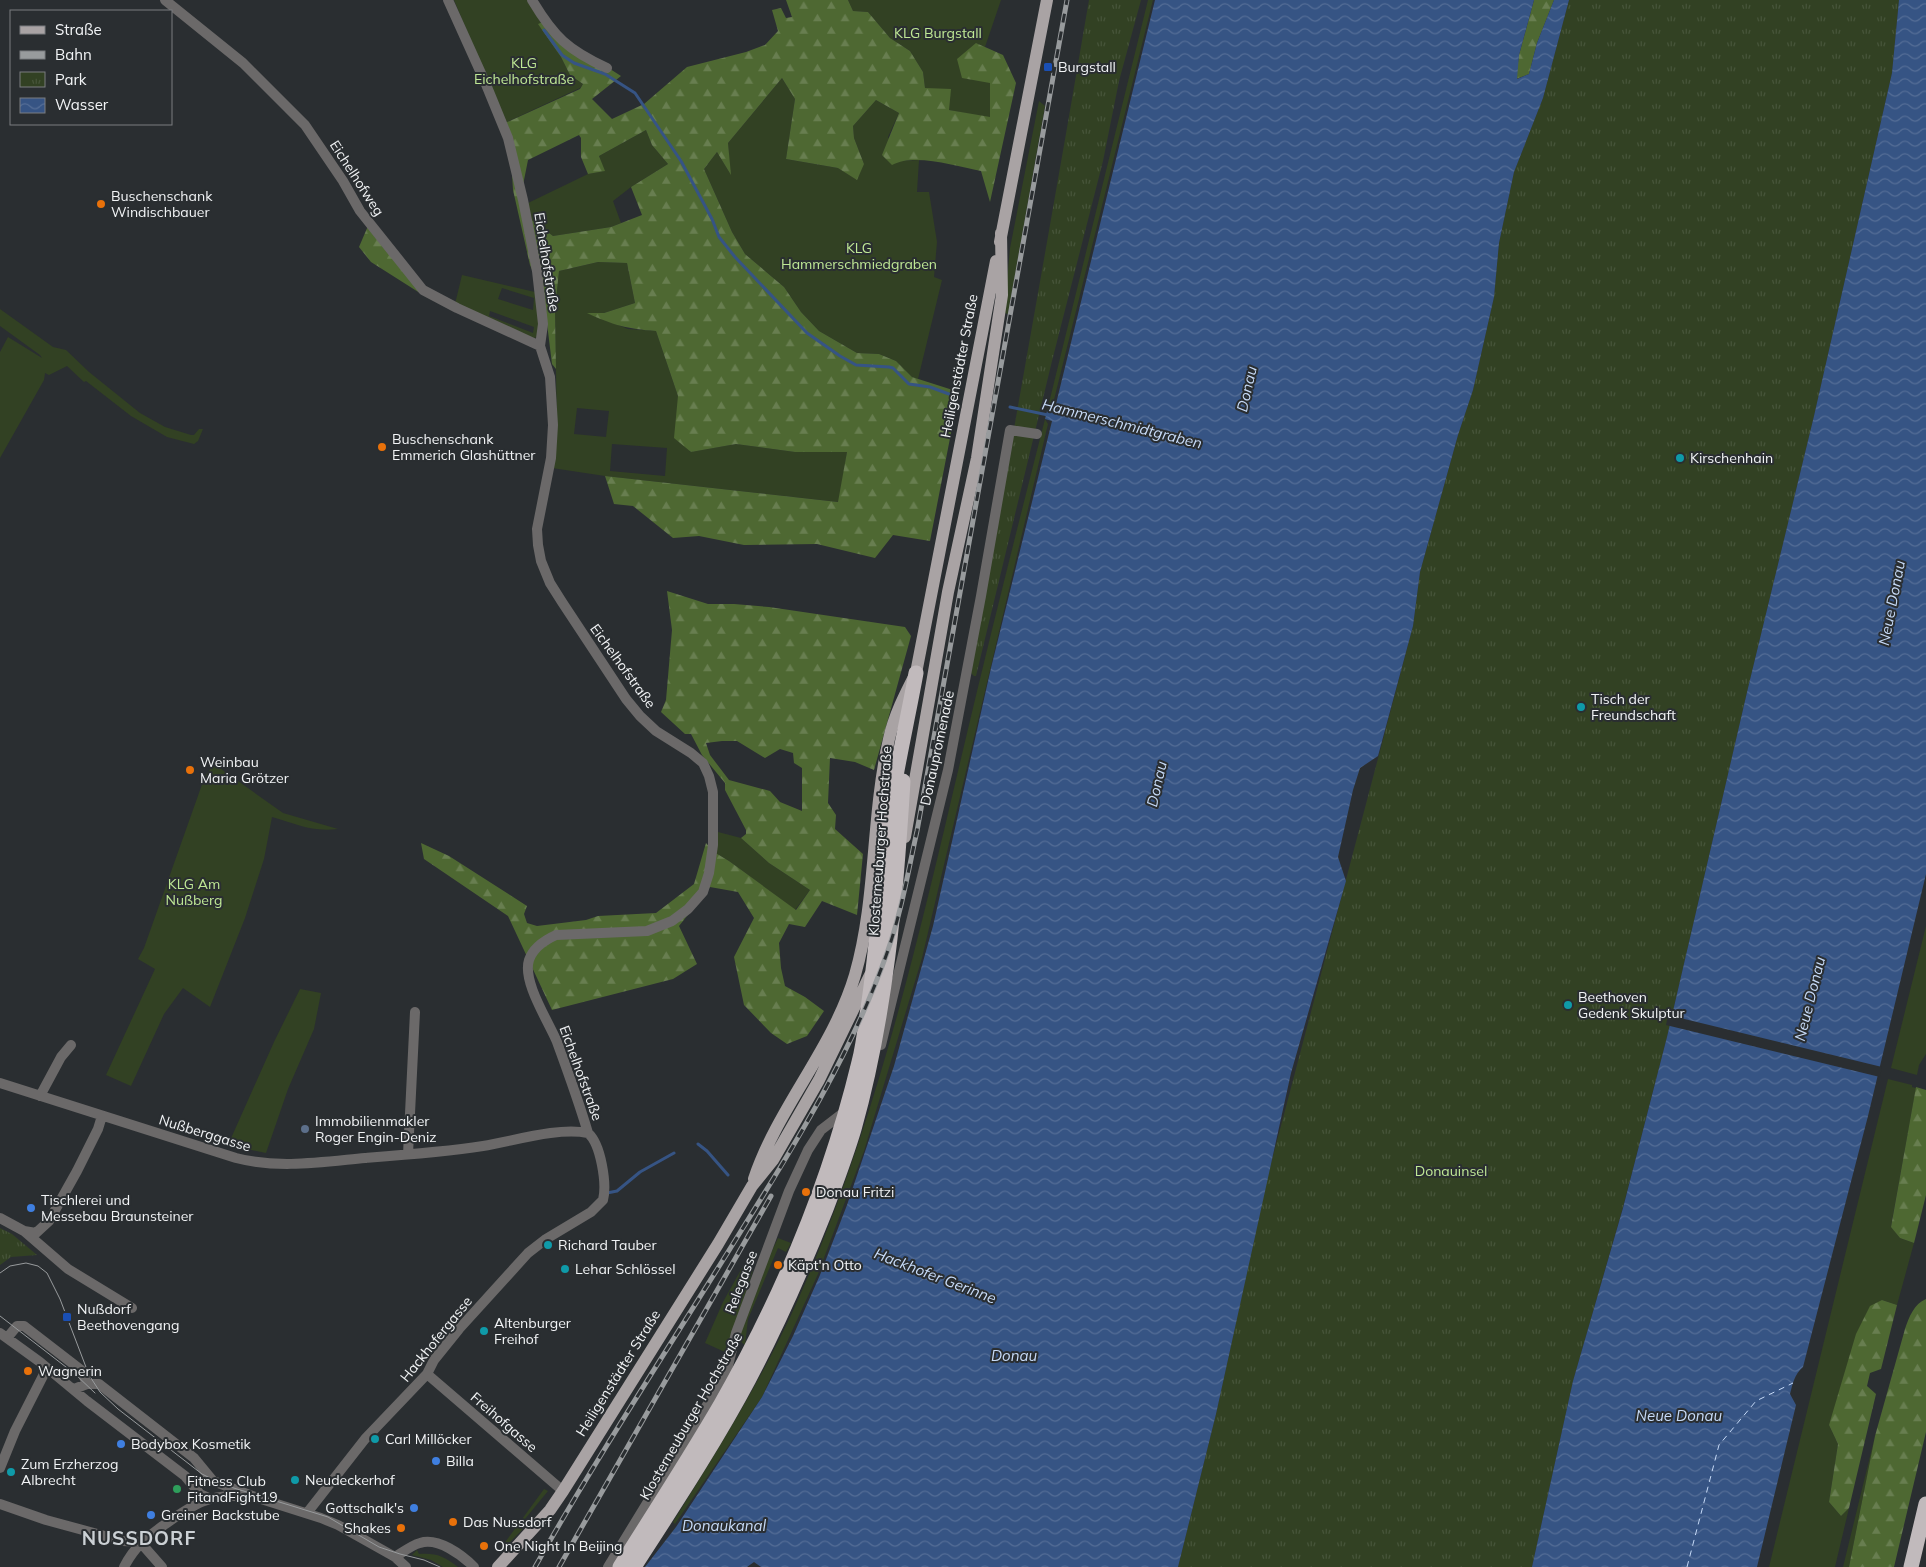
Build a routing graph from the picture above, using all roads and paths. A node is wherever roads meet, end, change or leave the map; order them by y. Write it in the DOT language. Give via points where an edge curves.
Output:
graph roads {
  1 [pos="165,0"];
  2 [pos="448,0"];
  3 [pos="532,0"];
  4 [pos="1047,0"];
  5 [pos="607,68"];
  6 [pos="1001,233"];
  7 [pos="540,346"];
  8 [pos="1037,434"];
  9 [pos="916,673"];
  10 [pos="904,739"];
  11 [pos="415,1012"];
  12 [pos="71,1045"];
  13 [pos="0,1083"];
  14 [pos="866,1095"];
  15 [pos="40,1096"];
  16 [pos="102,1116"];
  17 [pos="588,1132"];
  18 [pos="408,1154"];
  19 [pos="752,1186"];
  20 [pos="603,1200"];
  21 [pos="0,1218"];
  22 [pos="24,1231"];
  23 [pos="132,1308"];
  24 [pos="4,1336"];
  25 [pos="47,1368"];
  26 [pos="427,1374"];
  27 [pos="87,1384"];
  28 [pos="74,1389"];
  29 [pos="0,1468"];
  30 [pos="213,1481"];
  31 [pos="563,1491"];
  32 [pos="197,1492"];
  33 [pos="209,1498"];
  34 [pos="258,1498"];
  35 [pos="0,1504"];
  36 [pos="1926,1504"];
  37 [pos="185,1509"];
  38 [pos="307,1513"];
  39 [pos="140,1542"];
  40 [pos="396,1557"];
  41 [pos="124,1567"];
  42 [pos="162,1567"];
  43 [pos="406,1567"];
  44 [pos="474,1567"];
  45 [pos="498,1567"];
  46 [pos="608,1567"];
  47 [pos="620,1567"];
  48 [pos="634,1567"];
  49 [pos="1910,1567"];
  1 -- 7 [label="street, Eichelhofweg" via="243,63 304,126 360,211 423,290"];
  2 -- 7 [label="street, Eichelhofstraße" via="508,138 537,271 542,324"];
  3 -- 5 [label="street" via="566,45"];
  4 -- 6 [label="main road, Heiligenstädter Straße"];
  6 -- 9 [label="main road, Heiligenstädter Straße"];
  6 -- 19 [label="main road" via="1002,295 977,458 932,678 894,909 874,967 819,1080 773,1160"];
  7 -- 17 [label="street, Eichelhofstraße" via="550,377 553,425 537,529 541,561 550,583 626,699 656,731 698,757 707,769 712,792 713,845 708,878 703,892 688,909 672,921 647,931 556,935 538,946 528,962 534,995 556,1040"];
  8 -- 14 [label="street, Donaupromenade" via="1010,430 948,770"];
  9 -- 10 [label="highway, Heiligenstädter Straße"];
  9 -- 19 [label="main road" via="901,702 889,739 866,926 855,975 845,1004 763,1152"];
  10 -- 47 [label="highway, Klosterneuburger Hochstraße" via="893,790 873,976 860,1060 818,1198 790,1266 737,1374"];
  10 -- 48 [label="highway, Klosterneuburger Hochstraße" via="900,828 879,1017 854,1130 814,1238 752,1371"];
  11 -- 18 [label="street"];
  12 -- 15 [label="street"];
  13 -- 15 [label="street, Nußberggasse"];
  14 -- 46 [label="street, Relegasse" via="832,1119 808,1150 789,1191 736,1333 726,1374"];
  15 -- 16 [label="street, Nußberggasse"];
  16 -- 18 [label="street, Nußberggasse" via="264,1164"];
  16 -- 22 [label="street" via="47,1225 36,1233"];
  17 -- 18 [label="street, Nußberggasse" via="550,1134"];
  17 -- 20 [label="street, Eichelhofstraße" via="595,1142 604,1179"];
  19 -- 31 [label="main road, Heiligenstädter Straße"];
  20 -- 26 [label="street, Hackhofergasse" via="591,1212 528,1253 459,1329"];
  21 -- 22 [label="street"];
  22 -- 23 [label="street" via="68,1268"];
  24 -- 25 [label="street"];
  24 -- 27 [label="street" via="18,1326 24,1326 81,1370"];
  25 -- 28 [label="street"];
  25 -- 29 [label="street"];
  26 -- 31 [label="street, Freihofgasse"];
  26 -- 38 [label="street, Hackhofergasse" via="366,1439"];
  27 -- 28 [label="street"];
  27 -- 30 [label="street" via="99,1384 106,1389 194,1458"];
  28 -- 32 [label="street" via="185,1476"];
  30 -- 32 [label="street"];
  30 -- 33 [label="street"];
  30 -- 34 [label="street"];
  31 -- 45 [label="main road, Heiligenstädter Straße"];
  32 -- 33 [label="street"];
  32 -- 37 [label="street"];
  33 -- 34 [label="street"];
  33 -- 37 [label="street"];
  34 -- 38 [label="street"];
  35 -- 39 [label="street" via="123,1541"];
  36 -- 49 [label="highway"];
  37 -- 39 [label="street"];
  38 -- 40 [label="street" via="338,1525"];
  39 -- 41 [label="street"];
  39 -- 42 [label="street"];
  40 -- 43 [label="street"];
  40 -- 44 [label="street" via="421,1542 433,1542 462,1556"];
}
